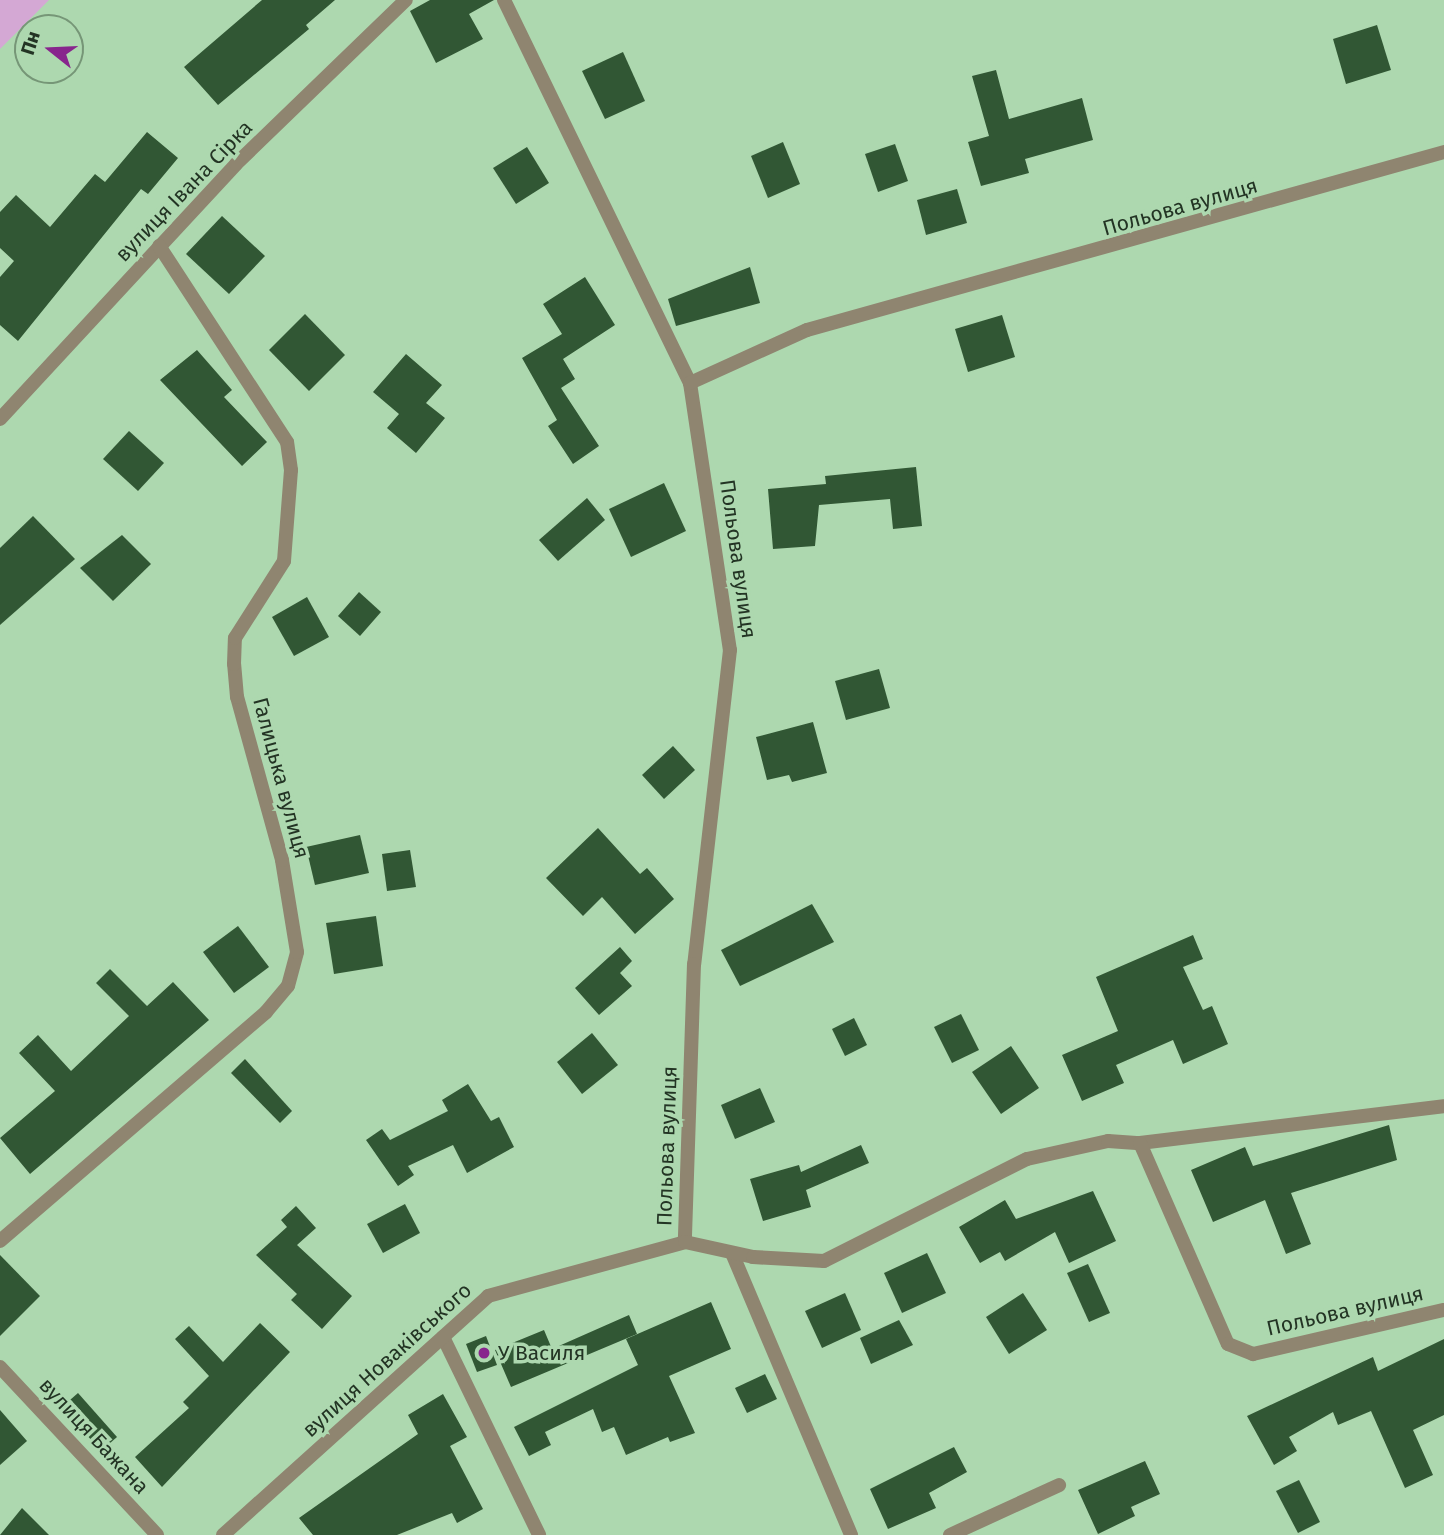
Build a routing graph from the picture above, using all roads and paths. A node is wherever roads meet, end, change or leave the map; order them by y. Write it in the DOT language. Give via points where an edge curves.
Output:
graph roads {
  1 [pos="406,0"];
  2 [pos="504,0"];
  3 [pos="1444,152"];
  4 [pos="159,246"];
  5 [pos="690,383"];
  6 [pos="0,419"];
  7 [pos="1444,1106"];
  8 [pos="1140,1143"];
  9 [pos="0,1241"];
  10 [pos="685,1242"];
  11 [pos="732,1253"];
  12 [pos="1444,1310"];
  13 [pos="443,1337"];
  14 [pos="0,1367"];
  15 [pos="1059,1485"];
  16 [pos="158,1535"];
  17 [pos="223,1535"];
  18 [pos="539,1535"];
  19 [pos="851,1535"];
  20 [pos="950,1535"];
  1 -- 4 [label="street, вулиця Івана Сірка"];
  2 -- 5 [label="street, Польова вулиця"];
  3 -- 5 [label="street, Польова вулиця" via="807,330"];
  4 -- 6 [label="street, вулиця Івана Сірка"];
  4 -- 9 [label="street, Галицька вулиця" via="287,442 291,470 285,561 235,638 234,664 237,697 282,860 297,952 288,986 267,1012"];
  5 -- 10 [label="street, Польова вулиця" via="730,650 694,964"];
  7 -- 8 [label="street"];
  8 -- 11 [label="street, Польова вулиця" via="1108,1141 1027,1159 824,1261"];
  8 -- 12 [label="street, Польова вулиця" via="1228,1345 1253,1354"];
  10 -- 11 [label="street, Польова вулиця"];
  10 -- 13 [label="street, вулиця Новаківського" via="488,1296"];
  11 -- 19 [label="street"];
  13 -- 17 [label="street, вулиця Новаківського"];
  13 -- 18 [label="street"];
  14 -- 16 [label="street, вулиця Бажана"];
  15 -- 20 [label="street"];
}
